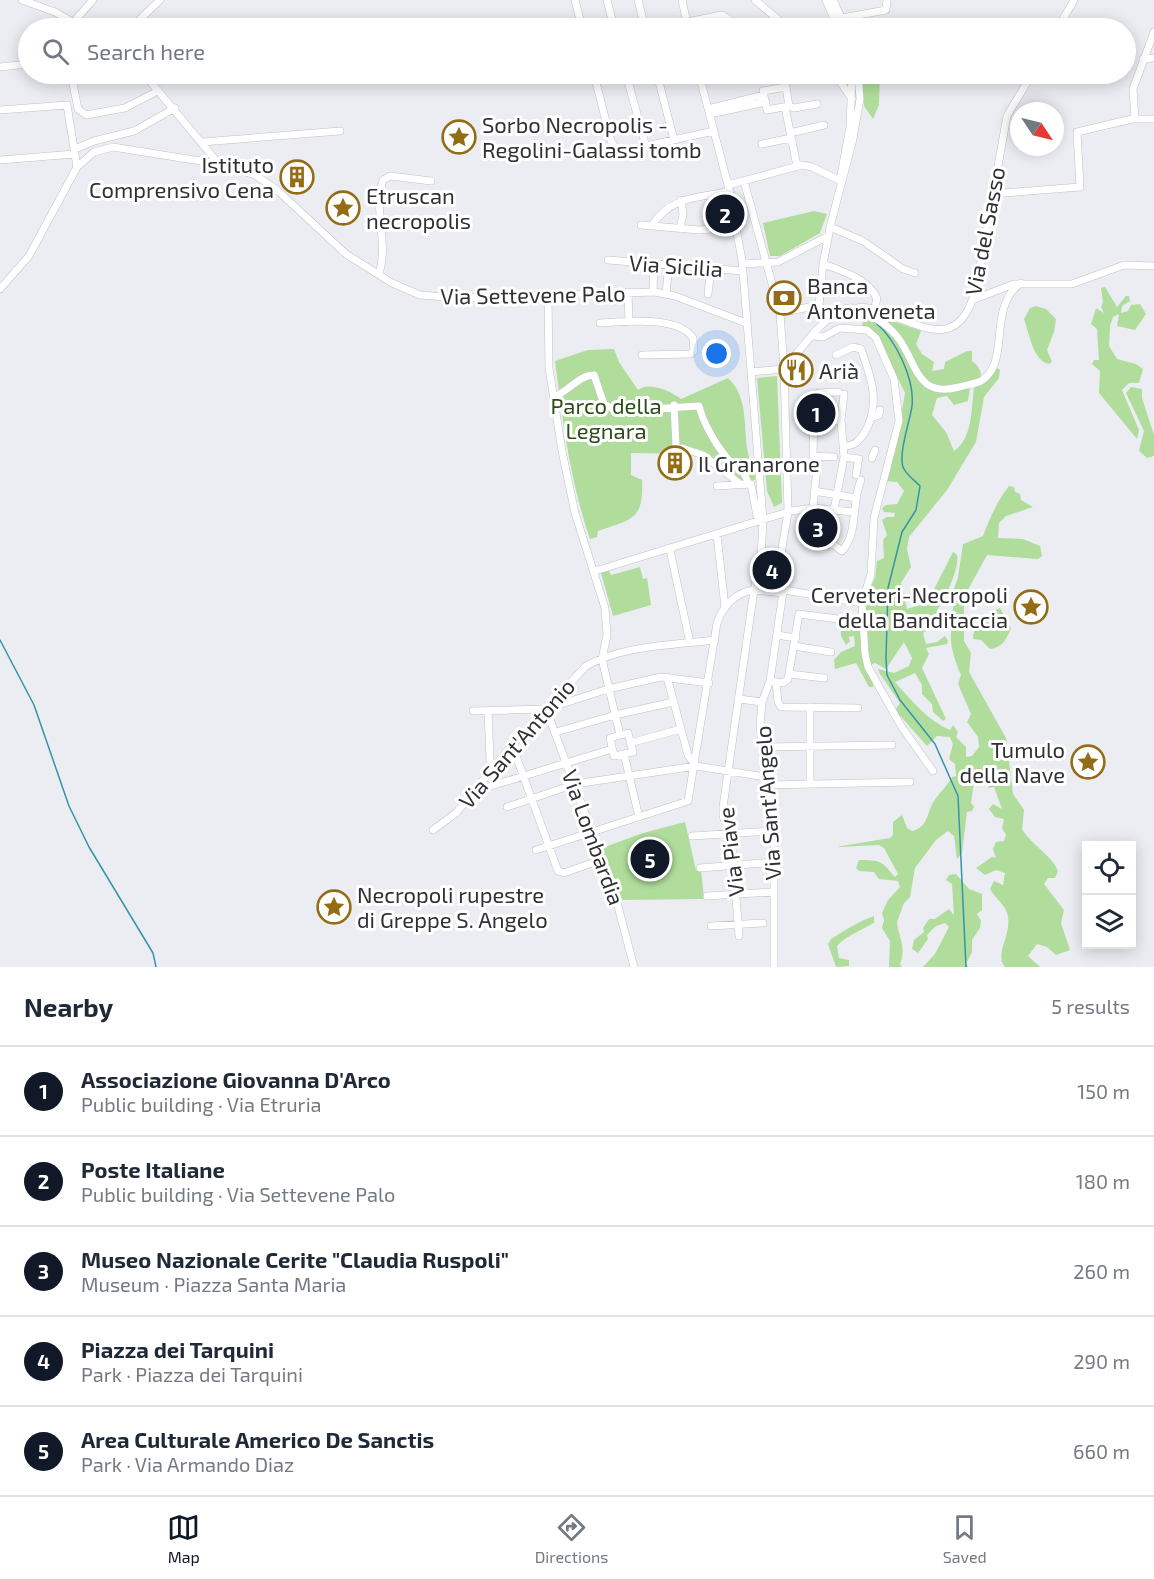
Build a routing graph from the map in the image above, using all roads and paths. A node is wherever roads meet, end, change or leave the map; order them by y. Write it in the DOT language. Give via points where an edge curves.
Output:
graph roads {
  1 [pos="22,0"];
  2 [pos="93,0"];
  3 [pos="160,0"];
  4 [pos="575,0"];
  5 [pos="607,0"];
  6 [pos="638,0"];
  7 [pos="682,0"];
  8 [pos="755,0"];
  9 [pos="826,0"];
  10 [pos="834,0"];
  11 [pos="887,0"];
  12 [pos="1074,0"];
  13 [pos="66,18"];
  14 [pos="77,18"];
  15 [pos="141,18"];
  16 [pos="580,18"];
  17 [pos="612,18"];
  18 [pos="642,18"];
  19 [pos="686,18"];
  20 [pos="712,18"];
  21 [pos="727,18"];
  22 [pos="776,18"];
  23 [pos="834,18"];
  24 [pos="842,18"];
  25 [pos="1064,18"];
  26 [pos="1154,32"];
  27 [pos="1154,58"];
  28 [pos="1143,59"];
  29 [pos="18,65"];
  30 [pos="0,67"];
  31 [pos="1136,83"];
  32 [pos="73,84"];
  33 [pos="153,84"];
  34 [pos="597,84"];
  35 [pos="629,84"];
  36 [pos="660,84"];
  37 [pos="702,84"];
  38 [pos="842,84"];
  39 [pos="852,84"];
  40 [pos="859,84"];
  41 [pos="1026,84"];
  42 [pos="1136,84"];
  43 [pos="154,93"];
  44 [pos="765,99"];
  45 [pos="852,99"];
  46 [pos="817,104"];
  47 [pos="787,106"];
  48 [pos="175,108"];
  49 [pos="0,110"];
  50 [pos="709,111"];
  51 [pos="1135,119"];
  52 [pos="1154,119"];
  53 [pos="824,125"];
  54 [pos="340,131"];
  55 [pos="714,131"];
  56 [pos="791,135"];
  57 [pos="674,140"];
  58 [pos="202,142"];
  59 [pos="762,144"];
  60 [pos="646,147"];
  61 [pos="75,151"];
  62 [pos="0,160"];
  63 [pos="219,164"];
  64 [pos="797,166"];
  65 [pos="77,167"];
  66 [pos="744,180"];
  67 [pos="430,181"];
  68 [pos="841,181"];
  69 [pos="729,188"];
  70 [pos="991,194"];
  71 [pos="681,200"];
  72 [pos="641,225"];
  73 [pos="652,225"];
  74 [pos="737,226"];
  75 [pos="830,227"];
  76 [pos="681,229"];
  77 [pos="828,236"];
  78 [pos="608,260"];
  79 [pos="654,262"];
  80 [pos="669,263"];
  81 [pos="766,263"];
  82 [pos="823,264"];
  83 [pos="1154,266"];
  84 [pos="711,267"];
  85 [pos="743,267"];
  86 [pos="915,273"];
  87 [pos="379,274"];
  88 [pos="1021,283"];
  89 [pos="0,290"];
  90 [pos="628,292"];
  91 [pos="653,292"];
  92 [pos="666,294"];
  93 [pos="708,294"];
  94 [pos="548,295"];
  95 [pos="972,300"];
  96 [pos="819,304"];
  97 [pos="856,308"];
  98 [pos="874,310"];
  99 [pos="780,313"];
  100 [pos="828,320"];
  101 [pos="629,321"];
  102 [pos="600,323"];
  103 [pos="746,323"];
  104 [pos="814,336"];
  105 [pos="642,355"];
  106 [pos="836,355"];
  107 [pos="784,369"];
  108 [pos="751,372"];
  109 [pos="554,397"];
  110 [pos="674,405"];
  111 [pos="880,410"];
  112 [pos="871,418"];
  113 [pos="841,420"];
  114 [pos="814,424"];
  115 [pos="843,446"];
  116 [pos="818,457"];
  117 [pos="834,457"];
  118 [pos="844,458"];
  119 [pos="853,475"];
  120 [pos="739,483"];
  121 [pos="748,483"];
  122 [pos="717,486"];
  123 [pos="817,492"];
  124 [pos="836,495"];
  125 [pos="856,498"];
  126 [pos="813,508"];
  127 [pos="834,510"];
  128 [pos="789,512"];
  129 [pos="854,512"];
  130 [pos="763,520"];
  131 [pos="717,535"];
  132 [pos="806,542"];
  133 [pos="670,550"];
  134 [pos="761,558"];
  135 [pos="780,560"];
  136 [pos="595,571"];
  137 [pos="758,575"];
  138 [pos="785,578"];
  139 [pos="754,590"];
  140 [pos="784,592"];
  141 [pos="862,603"];
  142 [pos="725,608"];
  143 [pos="838,620"];
  144 [pos="777,635"];
  145 [pos="715,640"];
  146 [pos="795,642"];
  147 [pos="690,643"];
  148 [pos="831,652"];
  149 [pos="602,659"];
  150 [pos="789,674"];
  151 [pos="667,676"];
  152 [pos="824,678"];
  153 [pos="773,681"];
  154 [pos="709,682"];
  155 [pos="608,689"];
  156 [pos="739,699"];
  157 [pos="673,702"];
  158 [pos="762,702"];
  159 [pos="810,707"];
  160 [pos="858,708"];
  161 [pos="546,709"];
  162 [pos="473,711"];
  163 [pos="488,711"];
  164 [pos="615,715"];
  165 [pos="681,729"];
  166 [pos="556,732"];
  167 [pos="620,735"];
  168 [pos="630,742"];
  169 [pos="512,745"];
  170 [pos="892,745"];
  171 [pos="811,746"];
  172 [pos="762,747"];
  173 [pos="612,749"];
  174 [pos="624,754"];
  175 [pos="566,761"];
  176 [pos="696,766"];
  177 [pos="494,767"];
  178 [pos="728,771"];
  179 [pos="933,771"];
  180 [pos="523,775"];
  181 [pos="629,776"];
  182 [pos="767,781"];
  183 [pos="910,782"];
  184 [pos="575,784"];
  185 [pos="810,784"];
  186 [pos="491,786"];
  187 [pos="532,799"];
  188 [pos="507,807"];
  189 [pos="639,817"];
  190 [pos="433,830"];
  191 [pos="593,831"];
  192 [pos="773,831"];
  193 [pos="731,834"];
  194 [pos="692,836"];
  195 [pos="549,846"];
  196 [pos="536,850"];
  197 [pos="603,859"];
  198 [pos="775,862"];
  199 [pos="733,865"];
  200 [pos="700,868"];
  201 [pos="774,892"];
  202 [pos="736,894"];
  203 [pos="707,896"];
  204 [pos="763,923"];
  205 [pos="738,924"];
  206 [pos="711,926"];
  207 [pos="739,936"];
  208 [pos="774,963"];
  209 [pos="634,967"];
  1 -- 13 [label="street"];
  2 -- 14 [label="street"];
  3 -- 15 [label="street"];
  4 -- 16 [label="street"];
  5 -- 17 [label="street"];
  6 -- 18 [label="street"];
  7 -- 19 [label="street"];
  8 -- 22 [label="street"];
  9 -- 23 [label="street"];
  10 -- 24 [label="street"];
  11 -- 24 [label="street" via="886,10"];
  12 -- 25 [label="street"];
  20 -- 21 [label="street"];
  26 -- 28 [label="street"];
  27 -- 28 [label="street"];
  28 -- 31 [label="street"];
  29 -- 30 [label="street"];
  32 -- 43 [label="street" via="78,109 86,115 120,109"];
  33 -- 48 [label="street"];
  34 -- 60 [label="street" via="614,147 622,153"];
  35 -- 60 [label="street"];
  36 -- 57 [label="street"];
  37 -- 50 [label="street"];
  38 -- 45 [label="street"];
  39 -- 45 [label="street"];
  40 -- 68 [label="street" via="856,126"];
  41 -- 70 [label="street, Via del Sasso" via="1008,113"];
  42 -- 51 [label="street"];
  44 -- 47 [label="street" via="767,110"];
  44 -- 47 [label="street" via="764,91 786,87"];
  44 -- 50 [label="street"];
  45 -- 68 [label="street"];
  46 -- 47 [label="street"];
  47 -- 56 [label="street"];
  48 -- 58 [label="street"];
  48 -- 61 [label="street" via="134,131 97,140"];
  49 -- 61 [label="street" via="66,104"];
  50 -- 55 [label="street"];
  51 -- 52 [label="street"];
  51 -- 70 [label="street" via="1077,132 1080,187"];
  53 -- 56 [label="street"];
  54 -- 58 [label="street"];
  55 -- 57 [label="street"];
  55 -- 69 [label="street"];
  56 -- 59 [label="street"];
  56 -- 64 [label="street"];
  57 -- 60 [label="street"];
  58 -- 63 [label="street"];
  61 -- 62 [label="street"];
  61 -- 65 [label="street"];
  63 -- 65 [label="street, Via Settevene Palo" via="110,147 94,152"];
  63 -- 87 [label="street, Via Settevene Palo" via="264,180 343,251"];
  64 -- 66 [label="street"];
  64 -- 68 [label="street" via="812,167"];
  65 -- 89 [label="street, Via Settevene Palo" via="29,256"];
  66 -- 69 [label="street"];
  66 -- 81 [label="street"];
  67 -- 87 [label="street" via="392,176 383,180 380,207 384,252"];
  68 -- 75 [label="street"];
  69 -- 71 [label="street"];
  69 -- 74 [label="street"];
  70 -- 95 [label="street, Via del Sasso"];
  71 -- 73 [label="street" via="665,208"];
  71 -- 76 [label="street"];
  72 -- 73 [label="street"];
  73 -- 76 [label="street"];
  74 -- 76 [label="street"];
  74 -- 85 [label="street"];
  75 -- 77 [label="street"];
  75 -- 86 [label="street" via="863,241"];
  77 -- 81 [label="street, Via Sicilia" via="781,261"];
  77 -- 82 [label="street"];
  78 -- 79 [label="street, Via Sicilia"];
  79 -- 80 [label="street, Via Sicilia"];
  79 -- 91 [label="street"];
  80 -- 84 [label="street, Via Sicilia"];
  80 -- 92 [label="street"];
  81 -- 85 [label="street, Via Sicilia"];
  81 -- 99 [label="street"];
  82 -- 96 [label="street"];
  82 -- 98 [label="street" via="850,274 873,292 877,299"];
  83 -- 88 [label="street" via="1124,265 1072,284"];
  84 -- 85 [label="street, Via Sicilia"];
  84 -- 93 [label="street"];
  85 -- 103 [label="street"];
  87 -- 94 [label="street, Via Settevene Palo" via="407,290 431,297"];
  88 -- 95 [label="street"];
  88 -- 97 [label="street" via="1003,306 991,371 977,383 948,390 926,384 891,330"];
  90 -- 91 [label="street, Via Settevene Palo"];
  90 -- 94 [label="street, Via Settevene Palo"];
  90 -- 101 [label="street"];
  91 -- 92 [label="street, Via Settevene Palo"];
  92 -- 103 [label="street, Via Settevene Palo"];
  94 -- 109 [label="street"];
  95 -- 98 [label="street, Via del Sasso" via="958,321 938,330 916,327"];
  96 -- 99 [label="street"];
  96 -- 100 [label="street"];
  97 -- 98 [label="street, Via del Sasso"];
  97 -- 100 [label="street" via="842,310"];
  99 -- 107 [label="street"];
  100 -- 104 [label="street"];
  101 -- 102 [label="street"];
  101 -- 105 [label="street" via="662,322 688,332 693,338 690,354"];
  103 -- 108 [label="street, Via Piave"];
  104 -- 107 [label="street"];
  104 -- 141 [label="street" via="821,338 840,328 870,332 891,370 898,395 899,424 876,511 871,574"];
  106 -- 112 [label="street" via="854,346 861,349 874,392"];
  107 -- 108 [label="street"];
  107 -- 128 [label="street"];
  108 -- 130 [label="street, Via Piave"];
  109 -- 110 [label="street" via="586,375 594,375 608,408 617,411"];
  109 -- 136 [label="street" via="571,498"];
  110 -- 120 [label="street" via="679,447 703,455"];
  110 -- 121 [label="street" via="699,405 727,458 744,471"];
  111 -- 112 [label="street" via="879,415"];
  112 -- 115 [label="street" via="856,444"];
  113 -- 114 [label="street"];
  113 -- 114 [label="street" via="841,393 818,393"];
  113 -- 115 [label="street" via="838,436"];
  114 -- 116 [label="street"];
  115 -- 118 [label="street"];
  116 -- 117 [label="street"];
  116 -- 123 [label="street"];
  118 -- 119 [label="street"];
  118 -- 119 [label="street" via="859,461"];
  119 -- 124 [label="street"];
  119 -- 125 [label="street"];
  120 -- 121 [label="street"];
  120 -- 122 [label="street"];
  121 -- 130 [label="street" via="757,516"];
  123 -- 124 [label="street"];
  123 -- 126 [label="street"];
  124 -- 125 [label="street"];
  124 -- 127 [label="street"];
  125 -- 129 [label="street"];
  126 -- 127 [label="street"];
  126 -- 128 [label="street"];
  127 -- 129 [label="street"];
  128 -- 130 [label="street"];
  128 -- 135 [label="street"];
  129 -- 132 [label="street" via="851,538 842,551 834,545"];
  130 -- 131 [label="street"];
  130 -- 134 [label="street, Via Piave"];
  131 -- 133 [label="street"];
  131 -- 142 [label="street"];
  133 -- 136 [label="street"];
  133 -- 147 [label="street"];
  134 -- 135 [label="street"];
  134 -- 137 [label="street, Via Piave"];
  135 -- 138 [label="street"];
  136 -- 149 [label="street" via="607,627"];
  137 -- 138 [label="street"];
  137 -- 139 [label="street, Via Piave"];
  138 -- 140 [label="street, Via Sant'Angelo"];
  139 -- 140 [label="street"];
  139 -- 142 [label="street" via="739,595"];
  139 -- 156 [label="street, Via Piave"];
  140 -- 141 [label="street"];
  140 -- 144 [label="street, Via Sant'Angelo"];
  141 -- 179 [label="street" via="867,664 903,730"];
  142 -- 145 [label="street"];
  143 -- 146 [label="street" via="799,614"];
  144 -- 146 [label="street"];
  144 -- 153 [label="street, Via Sant'Angelo"];
  145 -- 147 [label="street, Via Sant'Antonio"];
  145 -- 154 [label="street"];
  146 -- 148 [label="street"];
  146 -- 150 [label="street"];
  147 -- 149 [label="street, Via Sant'Antonio"];
  149 -- 155 [label="street"];
  149 -- 161 [label="street, Via Sant'Antonio" via="576,674"];
  150 -- 152 [label="street"];
  150 -- 153 [label="street" via="784,682"];
  151 -- 154 [label="street"];
  151 -- 155 [label="street"];
  151 -- 157 [label="street"];
  153 -- 158 [label="street, Via Sant'Angelo"];
  153 -- 159 [label="street" via="780,706"];
  154 -- 176 [label="street"];
  155 -- 161 [label="street"];
  155 -- 164 [label="street"];
  156 -- 158 [label="street"];
  156 -- 178 [label="street, Via Piave"];
  157 -- 164 [label="street"];
  157 -- 165 [label="street"];
  158 -- 172 [label="street, Via Sant'Angelo"];
  159 -- 160 [label="street"];
  159 -- 171 [label="street"];
  161 -- 163 [label="street"];
  161 -- 166 [label="street, Via Lombardia"];
  161 -- 169 [label="street, Via Sant'Antonio"];
  162 -- 163 [label="street"];
  163 -- 177 [label="street"];
  164 -- 166 [label="street"];
  164 -- 167 [label="street"];
  165 -- 168 [label="street"];
  165 -- 176 [label="street"];
  166 -- 175 [label="street, Via Lombardia"];
  167 -- 168 [label="street" via="628,733"];
  167 -- 173 [label="street" via="610,738"];
  168 -- 174 [label="street" via="633,752"];
  169 -- 177 [label="street, Via Sant'Antonio"];
  169 -- 180 [label="street"];
  170 -- 171 [label="street"];
  171 -- 172 [label="street"];
  171 -- 185 [label="street"];
  172 -- 182 [label="street, Via Sant'Angelo"];
  173 -- 174 [label="street" via="614,756"];
  173 -- 175 [label="street"];
  174 -- 181 [label="street"];
  175 -- 180 [label="street"];
  175 -- 184 [label="street, Via Lombardia"];
  176 -- 178 [label="street"];
  176 -- 181 [label="street"];
  176 -- 189 [label="street" via="688,801"];
  177 -- 190 [label="street, Via Sant'Antonio" via="456,813"];
  178 -- 182 [label="street"];
  178 -- 193 [label="street, Via Piave" via="722,812"];
  180 -- 186 [label="street"];
  180 -- 187 [label="street"];
  181 -- 184 [label="street"];
  181 -- 189 [label="street"];
  182 -- 185 [label="street"];
  182 -- 192 [label="street, Via Sant'Angelo"];
  183 -- 185 [label="street"];
  184 -- 187 [label="street"];
  184 -- 191 [label="street, Via Lombardia"];
  187 -- 188 [label="street"];
  187 -- 195 [label="street"];
  189 -- 191 [label="street"];
  191 -- 195 [label="street"];
  191 -- 197 [label="street, Via Lombardia"];
  192 -- 193 [label="street"];
  192 -- 198 [label="street, Via Sant'Angelo"];
  193 -- 194 [label="street"];
  193 -- 199 [label="street, Via Piave"];
  195 -- 196 [label="street"];
  195 -- 197 [label="street" via="560,873"];
  197 -- 209 [label="street, Via Lombardia"];
  198 -- 199 [label="street"];
  198 -- 201 [label="street, Via Sant'Angelo"];
  199 -- 200 [label="street"];
  199 -- 202 [label="street, Via Piave"];
  201 -- 202 [label="street"];
  201 -- 208 [label="street, Via Sant'Angelo"];
  202 -- 203 [label="street"];
  202 -- 205 [label="street, Via Piave"];
  204 -- 205 [label="street"];
  205 -- 206 [label="street"];
  205 -- 207 [label="street, Via Piave"];
}
